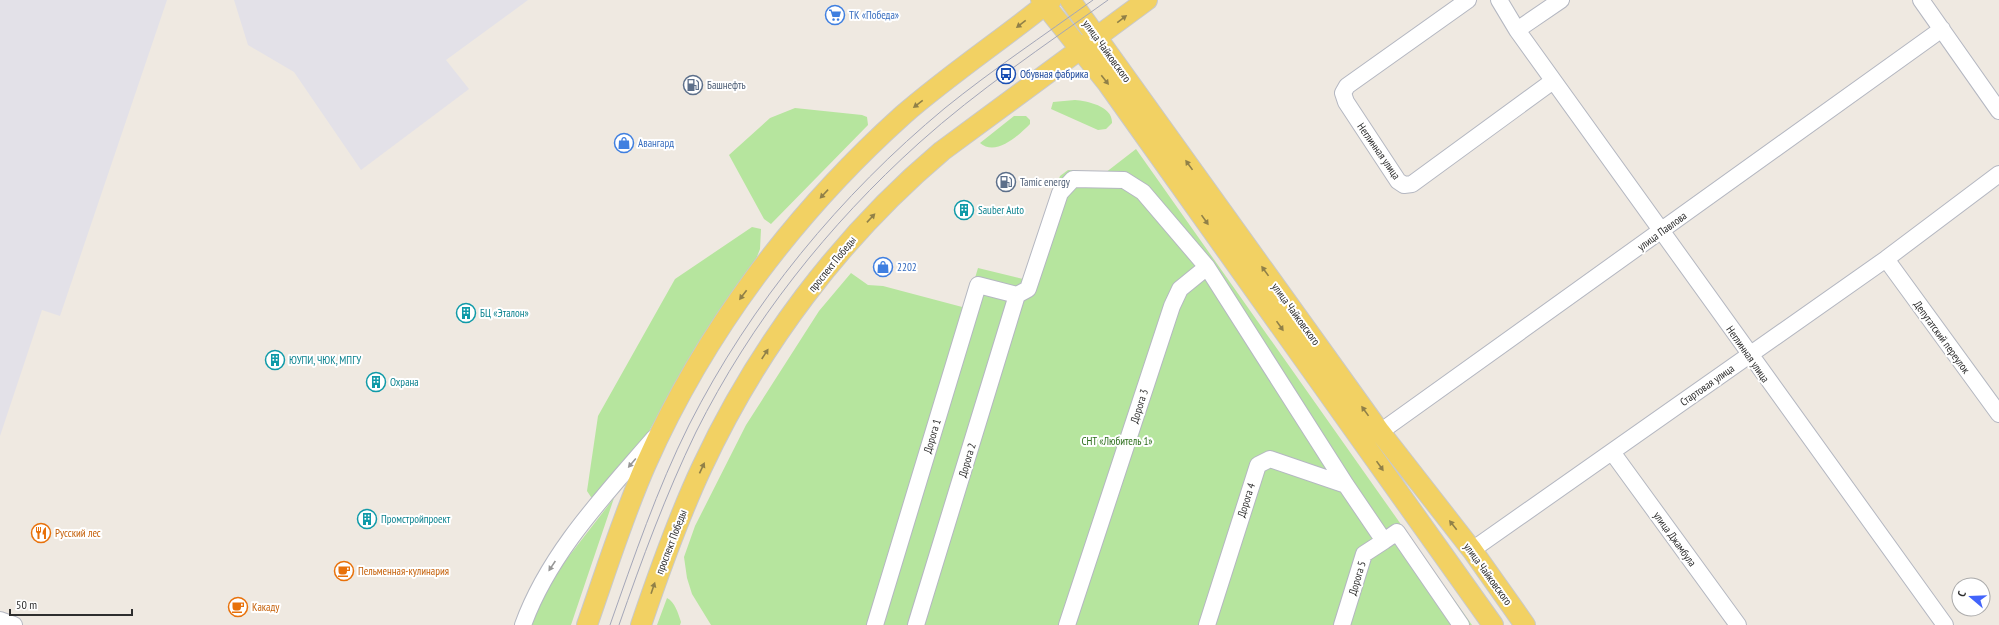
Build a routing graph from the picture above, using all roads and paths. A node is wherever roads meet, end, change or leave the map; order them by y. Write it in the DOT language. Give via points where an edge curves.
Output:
graph roads {
  1 [pos="1070,0"];
  2 [pos="1147,0"];
  3 [pos="1468,0"];
  4 [pos="1499,0"];
  5 [pos="1561,0"];
  6 [pos="1921,0"];
  7 [pos="1046,2"];
  8 [pos="1942,29"];
  9 [pos="1517,30"];
  10 [pos="1097,37"];
  11 [pos="1081,49"];
  12 [pos="1553,81"];
  13 [pos="1999,111"];
  14 [pos="1999,174"];
  15 [pos="1662,231"];
  16 [pos="1886,259"];
  17 [pos="1207,267"];
  18 [pos="1017,294"];
  19 [pos="1749,356"];
  20 [pos="1999,414"];
  21 [pos="666,423"];
  22 [pos="1380,432"];
  23 [pos="1612,452"];
  24 [pos="1346,485"];
  25 [pos="1384,541"];
  26 [pos="1472,550"];
  27 [pos="0,620"];
  28 [pos="14,625"];
  29 [pos="523,625"];
  30 [pos="587,625"];
  31 [pos="641,625"];
  32 [pos="875,625"];
  33 [pos="916,625"];
  34 [pos="1067,625"];
  35 [pos="1207,625"];
  36 [pos="1342,625"];
  37 [pos="1461,625"];
  38 [pos="1493,625"];
  39 [pos="1525,625"];
  40 [pos="1738,625"];
  41 [pos="1945,625"];
  1 -- 10 [label="main road, улица Чайковского"];
  10 -- 2 [label="main road, проспект Победы, one-way"];
  3 -- 12 [label="street, Неглинная улица" via="1347,86 1343,93 1346,102 1398,181 1404,185 1412,184"];
  4 -- 9 [label="street, Неглинная улица"];
  5 -- 9 [label="street"];
  6 -- 8 [label="street"];
  7 -- 11 [label="main road, улица Чайковского"];
  7 -- 21 [label="main road, one-way" via="904,115 846,170 806,213 738,300"];
  8 -- 13 [label="street"];
  8 -- 15 [label="street, улица Павлова"];
  9 -- 12 [label="street, Неглинная улица"];
  10 -- 11 [label="main road, проспект Победы"];
  22 -- 10 [label="main road, улица Чайковского, one-way"];
  31 -- 11 [label="main road, проспект Победы, one-way" via="685,505 720,432 752,375 815,284 891,196 921,169"];
  11 -- 38 [label="main road, улица Чайковского, one-way"];
  12 -- 15 [label="street, Неглинная улица"];
  14 -- 16 [label="street, Стартовая улица"];
  15 -- 19 [label="street, Неглинная улица"];
  15 -- 22 [label="street, улица Павлова"];
  16 -- 19 [label="street, Стартовая улица"];
  16 -- 20 [label="street, Депутатский переулок"];
  17 -- 18 [label="street" via="1143,192 1124,180 1073,179 1060,193 1028,289"];
  17 -- 24 [label="street"];
  17 -- 34 [label="street, Дорога 3" via="1180,288 1172,306"];
  18 -- 32 [label="street, Дорога 1" via="978,285"];
  18 -- 33 [label="street, Дорога 2"];
  19 -- 23 [label="street, Стартовая улица"];
  19 -- 41 [label="street, Неглинная улица"];
  21 -- 29 [label="street, one-way" via="588,514 537,590"];
  21 -- 30 [label="main road" via="630,504"];
  26 -- 22 [label="main road, улица Чайковского, one-way"];
  23 -- 26 [label="street, Стартовая улица"];
  23 -- 40 [label="street, улица Джамбула"];
  24 -- 25 [label="street"];
  24 -- 35 [label="street, Дорога 4" via="1270,459 1258,465"];
  25 -- 36 [label="street, Дорога 5" via="1364,554"];
  25 -- 37 [label="street, Дорога 5" via="1397,532"];
  26 -- 39 [label="main road, улица Чайковского"];
  27 -- 28 [label="street"];
}
